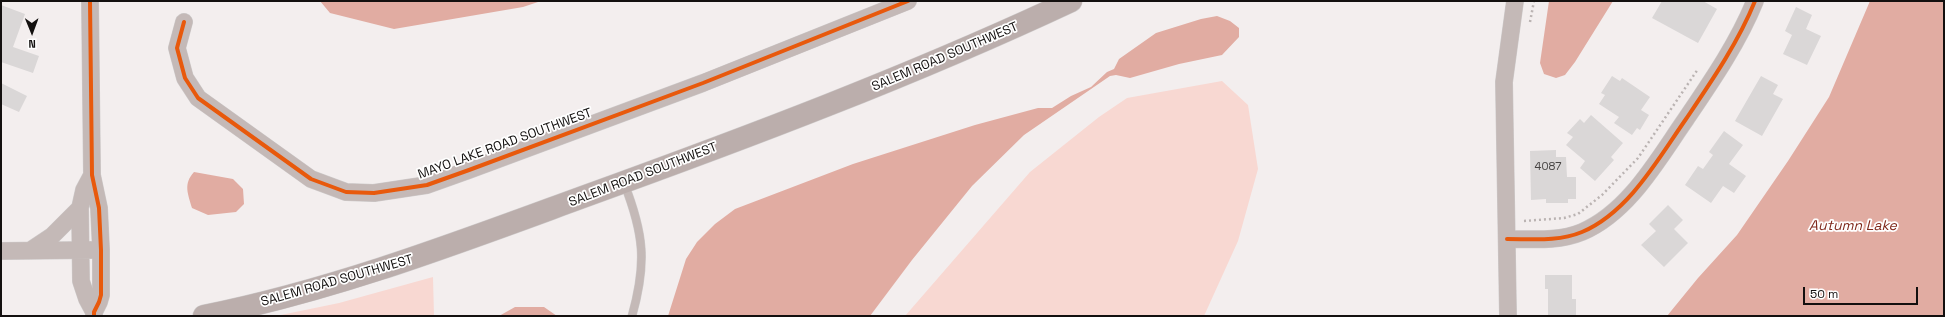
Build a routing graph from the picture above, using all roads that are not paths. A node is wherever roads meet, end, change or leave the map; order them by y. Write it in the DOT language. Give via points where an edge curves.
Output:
graph roads {
  1 [pos="90,1"];
  2 [pos="908,1"];
  3 [pos="1071,1"];
  4 [pos="1515,1"];
  5 [pos="1755,1"];
  6 [pos="184,22"];
  7 [pos="92,175"];
  8 [pos="624,182"];
  9 [pos="80,208"];
  10 [pos="1507,239"];
  11 [pos="31,250"];
  12 [pos="81,250"];
  13 [pos="101,250"];
  14 [pos="1,251"];
  15 [pos="94,314"];
  16 [pos="204,316"];
  17 [pos="632,316"];
  18 [pos="1508,316"];
  1 -- 7 [label="street"];
  2 -- 6 [label="street, MAYO LAKE ROAD SOUTHWEST" via="703,83 469,170 427,185 374,193 346,192 311,180 198,98 185,78 177,48"];
  3 -- 8 [label="main road, SALEM ROAD SOUTHWEST" via="901,76"];
  4 -- 10 [label="street" via="1504,82"];
  5 -- 10 [label="street" via="1736,40 1702,94 1654,165 1618,207 1595,225 1569,237"];
  7 -- 9 [label="street" via="84,190"];
  7 -- 13 [label="street" via="99,208"];
  8 -- 16 [label="main road, SALEM ROAD SOUTHWEST" via="382,269 297,294"];
  8 -- 17 [label="lane" via="638,219 642,247 639,291"];
  9 -- 11 [label="street" via="52,236"];
  9 -- 12 [label="street"];
  10 -- 18 [label="street"];
  11 -- 12 [label="street"];
  11 -- 14 [label="street"];
  12 -- 13 [label="street"];
  12 -- 15 [label="street" via="81,281"];
  13 -- 15 [label="street" via="101,295"];
}
